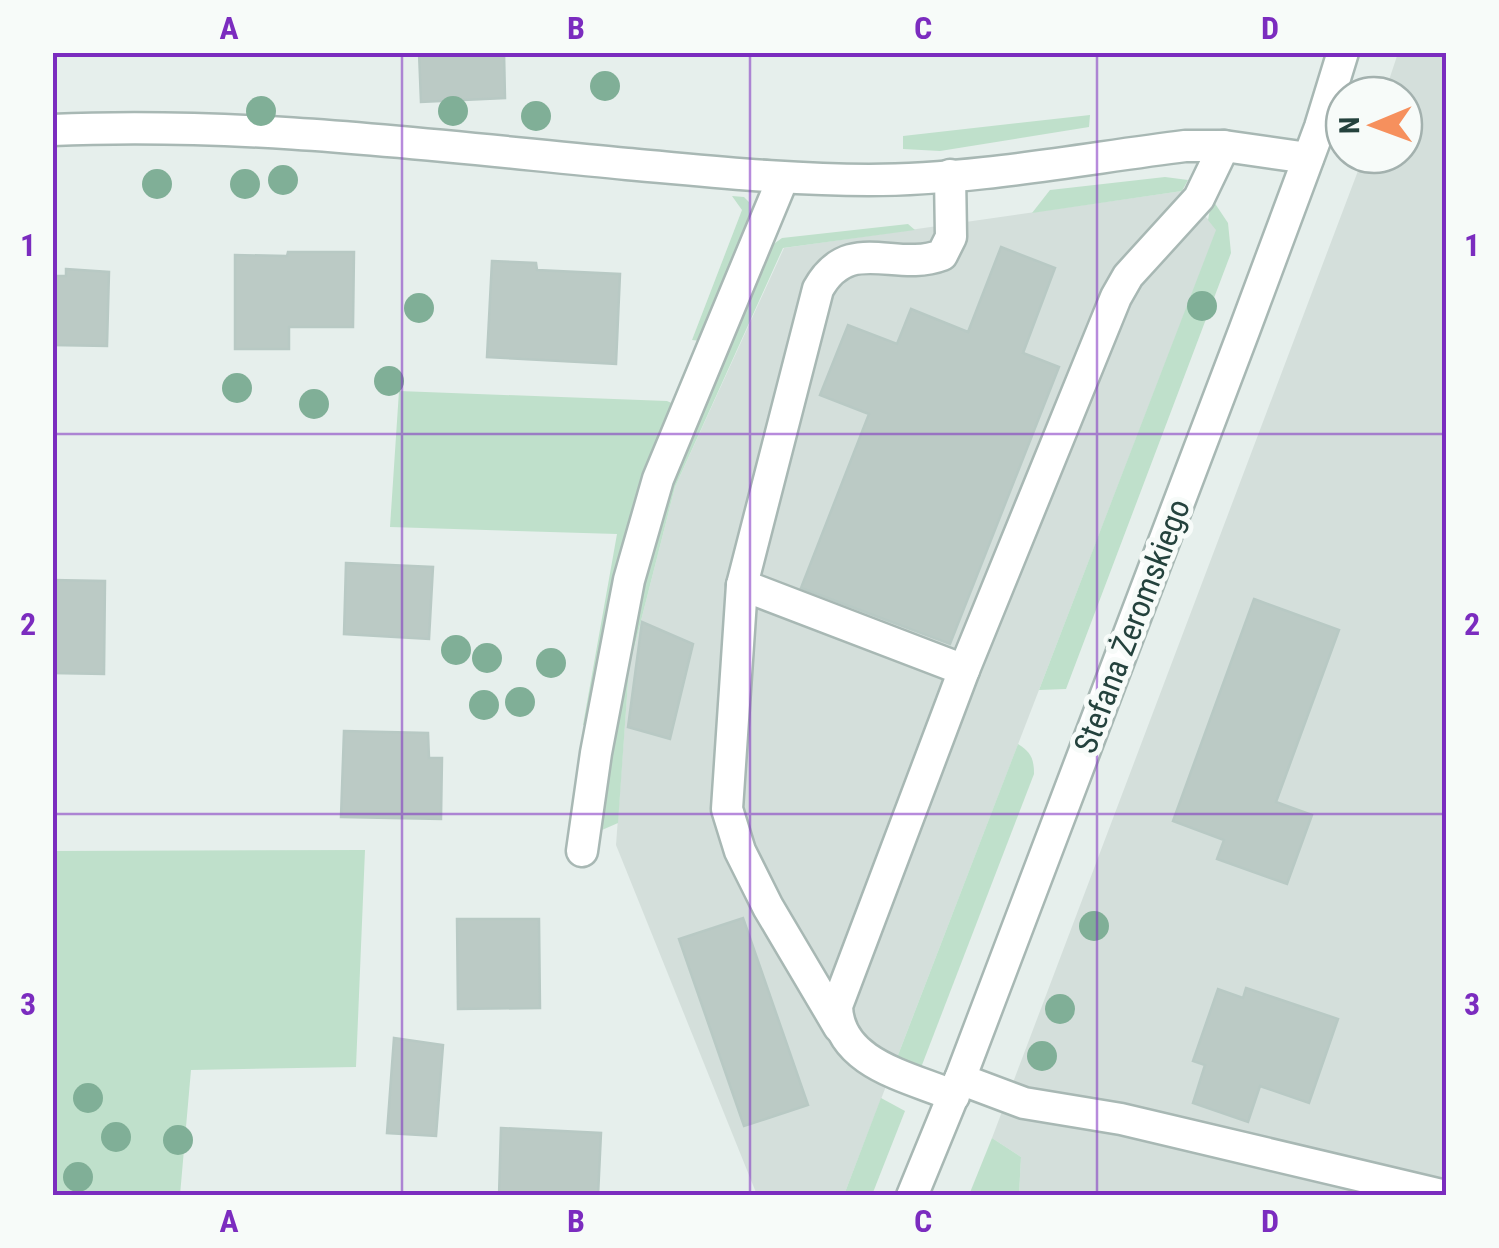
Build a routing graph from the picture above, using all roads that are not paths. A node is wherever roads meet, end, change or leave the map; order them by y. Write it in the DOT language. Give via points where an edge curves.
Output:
graph roads {
  1 [pos="1344,52"];
  2 [pos="52,130"];
  3 [pos="1224,146"];
  4 [pos="1308,158"];
  5 [pos="950,176"];
  6 [pos="784,178"];
  7 [pos="742,586"];
  8 [pos="964,670"];
  9 [pos="582,851"];
  10 [pos="839,1028"];
  11 [pos="957,1088"];
  12 [pos="912,1196"];
  13 [pos="1446,1196"];
  1 -- 4 [label="street, Stefana Żeromskiego"];
  2 -- 6 [label="street" via="326,137"];
  3 -- 4 [label="street"];
  3 -- 5 [label="street"];
  3 -- 8 [label="street" via="1199,198 1116,297"];
  4 -- 11 [label="street, Stefana Żeromskiego"];
  5 -- 6 [label="street"];
  5 -- 7 [label="street" via="952,236 942,255 923,261 852,258 818,289"];
  6 -- 9 [label="street" via="658,479 630,580"];
  7 -- 8 [label="street"];
  7 -- 10 [label="street" via="727,809 768,907"];
  8 -- 10 [label="street" via="842,988"];
  10 -- 11 [label="street" via="868,1060"];
  11 -- 12 [label="street, Stefana Żeromskiego"];
  11 -- 13 [label="street" via="1121,1119"];
}
